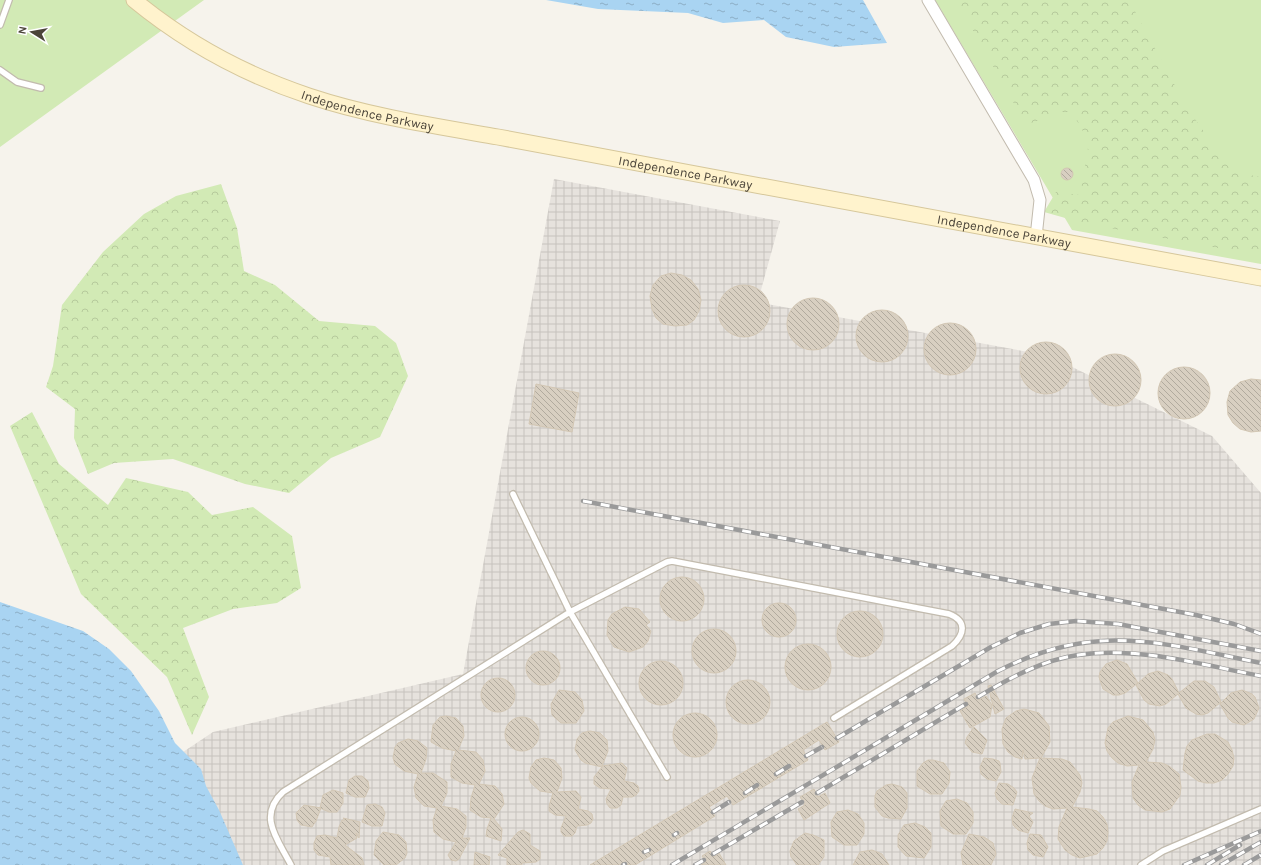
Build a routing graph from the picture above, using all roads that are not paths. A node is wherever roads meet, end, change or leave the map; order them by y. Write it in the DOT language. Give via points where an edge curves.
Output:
graph roads {
  1 [pos="9,0"];
  2 [pos="134,0"];
  3 [pos="928,0"];
  4 [pos="0,25"];
  5 [pos="0,70"];
  6 [pos="41,88"];
  7 [pos="1036,237"];
  8 [pos="1261,278"];
  9 [pos="513,494"];
  10 [pos="570,612"];
  11 [pos="834,718"];
  12 [pos="667,777"];
  13 [pos="1261,808"];
  14 [pos="291,865"];
  15 [pos="1141,865"];
  1 -- 4 [label="lane"];
  2 -- 7 [label="main road, Independence Parkway" via="177,32 225,60 310,96 354,108 488,136"];
  3 -- 7 [label="street" via="1034,180 1040,200"];
  5 -- 6 [label="lane" via="17,82"];
  7 -- 8 [label="main road, Independence Parkway"];
  9 -- 10 [label="lane"];
  10 -- 11 [label="lane" via="672,561 949,614 961,622 962,634 952,646"];
  10 -- 12 [label="lane"];
  10 -- 14 [label="lane" via="283,792 271,807 271,824"];
  13 -- 15 [label="lane" via="1163,851"];
}
